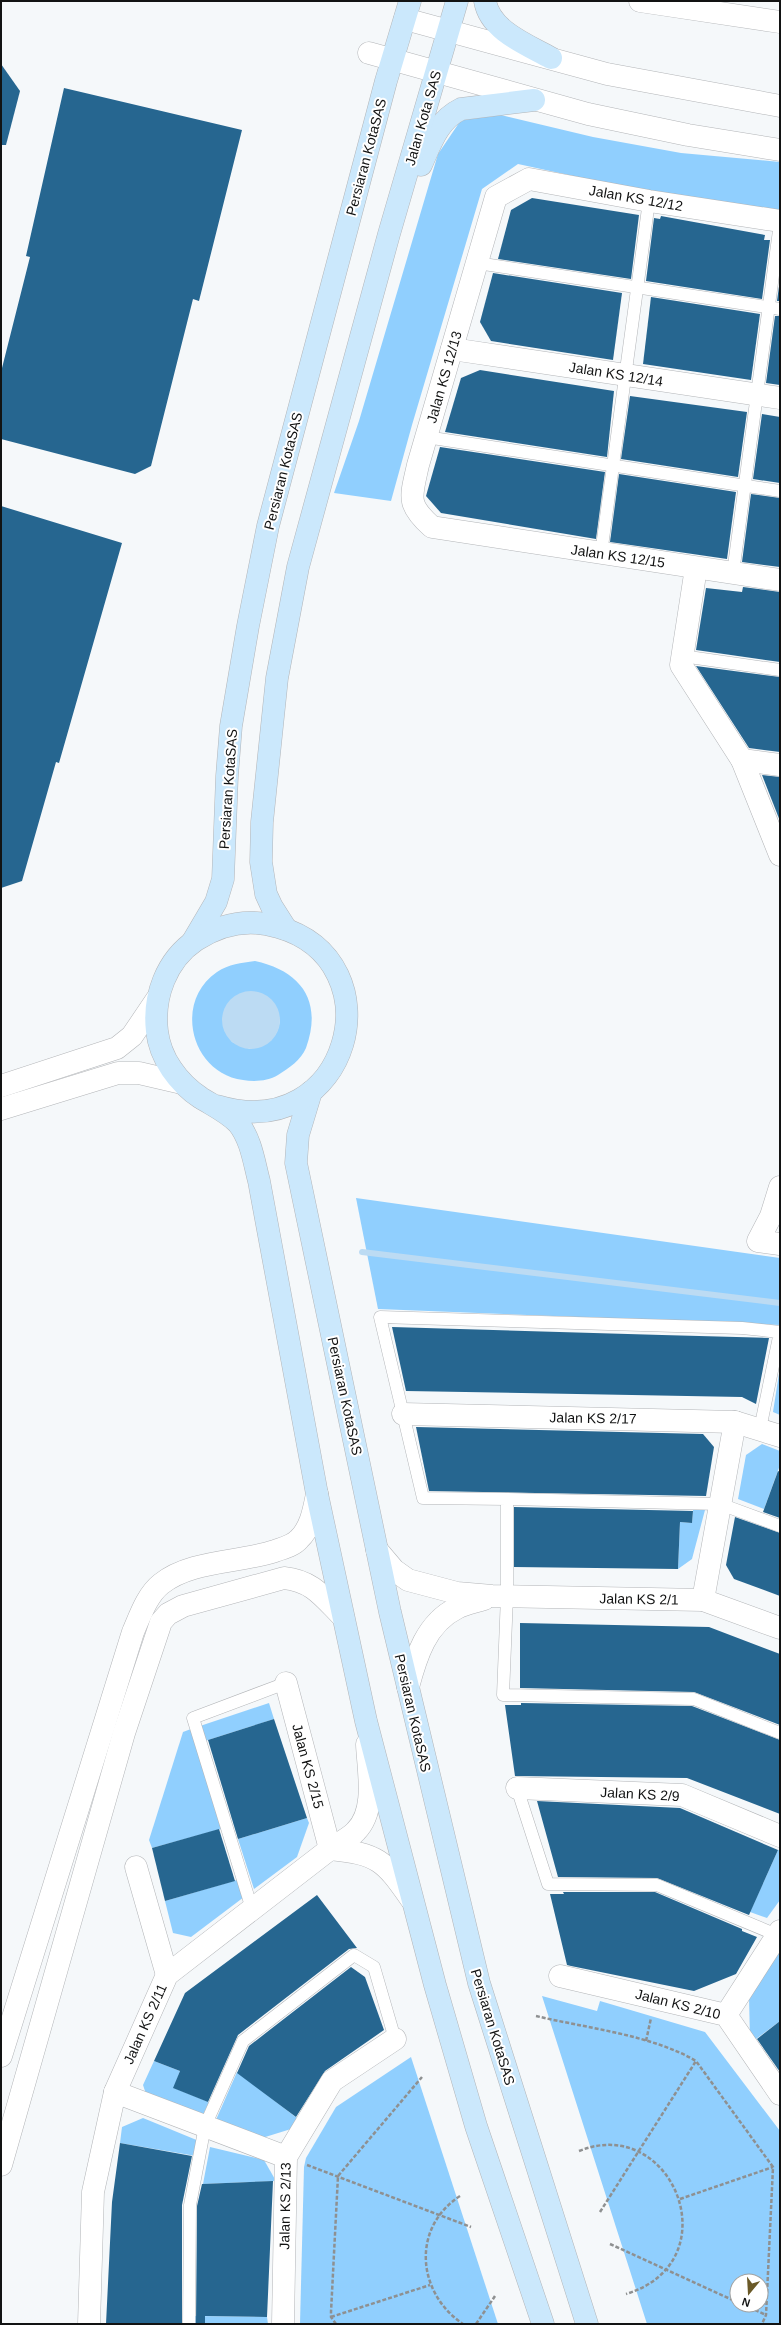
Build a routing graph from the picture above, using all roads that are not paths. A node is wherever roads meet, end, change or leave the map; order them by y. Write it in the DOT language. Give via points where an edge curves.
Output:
graph roads {
  1 [pos="458,1"];
  2 [pos="485,1"];
  3 [pos="640,1"];
  4 [pos="407,10"];
  5 [pos="780,22"];
  6 [pos="448,31"];
  7 [pos="369,53"];
  8 [pos="551,58"];
  9 [pos="393,60"];
  10 [pos="436,73"];
  11 [pos="534,100"];
  12 [pos="780,106"];
  13 [pos="780,150"];
  14 [pos="496,197"];
  15 [pos="649,201"];
  16 [pos="780,222"];
  17 [pos="389,234"];
  18 [pos="477,263"];
  19 [pos="637,287"];
  20 [pos="774,308"];
  21 [pos="452,349"];
  22 [pos="624,375"];
  23 [pos="756,395"];
  24 [pos="780,398"];
  25 [pos="426,437"];
  26 [pos="612,466"];
  27 [pos="744,486"];
  28 [pos="780,491"];
  29 [pos="456,533"];
  30 [pos="600,554"];
  31 [pos="696,568"];
  32 [pos="733,573"];
  33 [pos="780,580"];
  34 [pos="682,656"];
  35 [pos="780,670"];
  36 [pos="742,760"];
  37 [pos="780,765"];
  38 [pos="779,848"];
  39 [pos="286,929"];
  40 [pos="191,943"];
  41 [pos="158,999"];
  42 [pos="182,1083"];
  43 [pos="1,1086"];
  44 [pos="312,1092"];
  45 [pos="217,1106"];
  46 [pos="1,1109"];
  47 [pos="780,1187"];
  48 [pos="780,1244"];
  49 [pos="403,1414"];
  50 [pos="735,1422"];
  51 [pos="770,1433"];
  52 [pos="317,1494"];
  53 [pos="507,1499"];
  54 [pos="720,1504"];
  55 [pos="780,1526"];
  56 [pos="377,1550"];
  57 [pos="500,1596"];
  58 [pos="703,1600"];
  59 [pos="343,1617"];
  60 [pos="780,1628"];
  61 [pos="286,1683"];
  62 [pos="408,1687"];
  63 [pos="366,1721"];
  64 [pos="780,1733"];
  65 [pos="517,1788"];
  66 [pos="780,1836"];
  67 [pos="330,1849"];
  68 [pos="136,1867"];
  69 [pos="413,1902"];
  70 [pos="252,1908"];
  71 [pos="779,1935"];
  72 [pos="167,1975"];
  73 [pos="560,1976"];
  74 [pos="726,2015"];
  75 [pos="395,2039"];
  76 [pos="1,2056"];
  77 [pos="115,2092"];
  78 [pos="780,2094"];
  79 [pos="205,2126"];
  80 [pos="286,2157"];
  81 [pos="1,2165"];
  82 [pos="89,2324"];
  83 [pos="189,2324"];
  84 [pos="283,2324"];
  85 [pos="543,2324"];
  86 [pos="587,2324"];
  1 -- 6 [label="main road, Jalan Kota SAS"];
  2 -- 8 [label="main road" via="488,12 503,30"];
  3 -- 5 [label="street"];
  4 -- 6 [label="street"];
  4 -- 9 [label="main road, Persiaran KotaSAS"];
  6 -- 8 [label="street"];
  6 -- 10 [label="main road, Jalan Kota SAS"];
  7 -- 9 [label="street"];
  8 -- 12 [label="street" via="607,74 668,87"];
  9 -- 10 [label="street"];
  9 -- 40 [label="main road, Persiaran KotaSAS" via="268,526 232,726 221,892 213,910"];
  10 -- 11 [label="street"];
  10 -- 17 [label="main road, Jalan Kota SAS"];
  11 -- 13 [label="street" via="688,135"];
  11 -- 17 [label="main road" via="461,109 445,119 432,140"];
  14 -- 15 [label="street, Jalan KS 12/12" via="529,179"];
  14 -- 18 [label="street, Jalan KS 12/13"];
  15 -- 16 [label="street, Jalan KS 12/12"];
  15 -- 19 [label="lane"];
  16 -- 20 [label="lane"];
  17 -- 39 [label="main road, Persiaran KotaSAS" via="306,530 277,678 263,796 260,862 266,894"];
  18 -- 19 [label="lane"];
  18 -- 21 [label="street, Jalan KS 12/13"];
  19 -- 20 [label="lane"];
  19 -- 22 [label="lane"];
  20 -- 23 [label="lane"];
  21 -- 22 [label="street, Jalan KS 12/14"];
  21 -- 25 [label="street, Jalan KS 12/13"];
  22 -- 23 [label="street, Jalan KS 12/14"];
  22 -- 26 [label="lane"];
  23 -- 24 [label="street, Jalan KS 12/14"];
  23 -- 27 [label="lane"];
  25 -- 26 [label="lane"];
  25 -- 29 [label="street, Jalan KS 12/13" via="412,496 417,514 432,527"];
  26 -- 27 [label="lane"];
  26 -- 30 [label="lane"];
  27 -- 28 [label="lane"];
  27 -- 32 [label="lane"];
  29 -- 30 [label="street, Jalan KS 12/15"];
  30 -- 31 [label="street, Jalan KS 12/15"];
  31 -- 32 [label="street, Jalan KS 12/15"];
  31 -- 34 [label="street"];
  32 -- 33 [label="street, Jalan KS 12/15"];
  34 -- 35 [label="lane"];
  34 -- 36 [label="street" via="681,665"];
  36 -- 37 [label="street"];
  36 -- 38 [label="street"];
  39 -- 40 [label="main road, Persiaran KotaSAS" via="259,923 236,923 205,934"];
  39 -- 44 [label="main road, Persiaran KotaSAS" via="305,939 326,958 340,982 346,1003 347,1020 341,1052 333,1067"];
  40 -- 41 [label="main road, Persiaran KotaSAS" via="170,968"];
  41 -- 42 [label="main road, Persiaran KotaSAS" via="156,1021 161,1048"];
  41 -- 43 [label="street" via="132,1036 116,1048"];
  42 -- 45 [label="main road, Persiaran KotaSAS" via="202,1099"];
  42 -- 46 [label="street" via="139,1073 118,1073"];
  44 -- 45 [label="main road, Persiaran KotaSAS" via="293,1103 266,1112 233,1111"];
  44 -- 56 [label="main road, Persiaran KotaSAS" via="301,1118 296,1163"];
  45 -- 52 [label="main road, Persiaran KotaSAS" via="238,1123 248,1139 259,1181"];
  47 -- 48 [label="street" via="771,1216 758,1241"];
  49 -- 50 [label="street, Jalan KS 2/17"];
  49 -- 51 [label="lane" via="380,1317 742,1328 780,1332"];
  49 -- 53 [label="lane" via="423,1498"];
  50 -- 51 [label="street, Jalan KS 2/17"];
  50 -- 54 [label="street"];
  52 -- 59 [label="main road, Persiaran KotaSAS"];
  52 -- 76 [label="street" via="307,1529 300,1539 290,1546 266,1554 195,1568 160,1585 149,1599 133,1632"];
  53 -- 54 [label="lane"];
  53 -- 57 [label="lane"];
  54 -- 55 [label="lane"];
  54 -- 58 [label="street"];
  56 -- 57 [label="street, Jalan KS 2/1" via="394,1570 408,1580 457,1593"];
  56 -- 62 [label="main road, Persiaran KotaSAS"];
  57 -- 58 [label="street, Jalan KS 2/1"];
  57 -- 62 [label="street" via="458,1607 447,1613 432,1628 416,1658"];
  57 -- 64 [label="lane" via="503,1695 694,1699"];
  58 -- 60 [label="street, Jalan KS 2/1"];
  59 -- 63 [label="main road, Persiaran KotaSAS"];
  59 -- 81 [label="street" via="310,1586 299,1580 284,1578 182,1606 168,1614 161,1622 124,1733"];
  61 -- 67 [label="street, Jalan KS 2/15"];
  61 -- 70 [label="lane" via="193,1718"];
  62 -- 86 [label="main road, Persiaran KotaSAS" via="479,1983"];
  63 -- 67 [label="street, Jalan KS 2/11" via="369,1793 364,1820 356,1832"];
  63 -- 69 [label="main road, Persiaran KotaSAS"];
  65 -- 66 [label="street, Jalan KS 2/9" via="682,1795"];
  65 -- 71 [label="lane" via="548,1884 657,1885"];
  67 -- 69 [label="street" via="362,1852 381,1862 395,1876"];
  67 -- 70 [label="street, Jalan KS 2/11"];
  68 -- 72 [label="street"];
  69 -- 85 [label="main road, Persiaran KotaSAS" via="476,2126"];
  70 -- 72 [label="street, Jalan KS 2/11"];
  71 -- 74 [label="street"];
  72 -- 77 [label="street, Jalan KS 2/11"];
  73 -- 74 [label="street, Jalan KS 2/10"];
  74 -- 78 [label="street, Jalan KS 2/10"];
  75 -- 79 [label="lane" via="374,1967 354,1955 243,2041"];
  75 -- 80 [label="street, Jalan KS 2/13" via="332,2081"];
  77 -- 79 [label="street"];
  77 -- 82 [label="street, Jalan KS 2/11" via="93,2192"];
  79 -- 80 [label="street"];
  79 -- 83 [label="lane" via="190,2205"];
  80 -- 84 [label="street, Jalan KS 2/13"];
}
